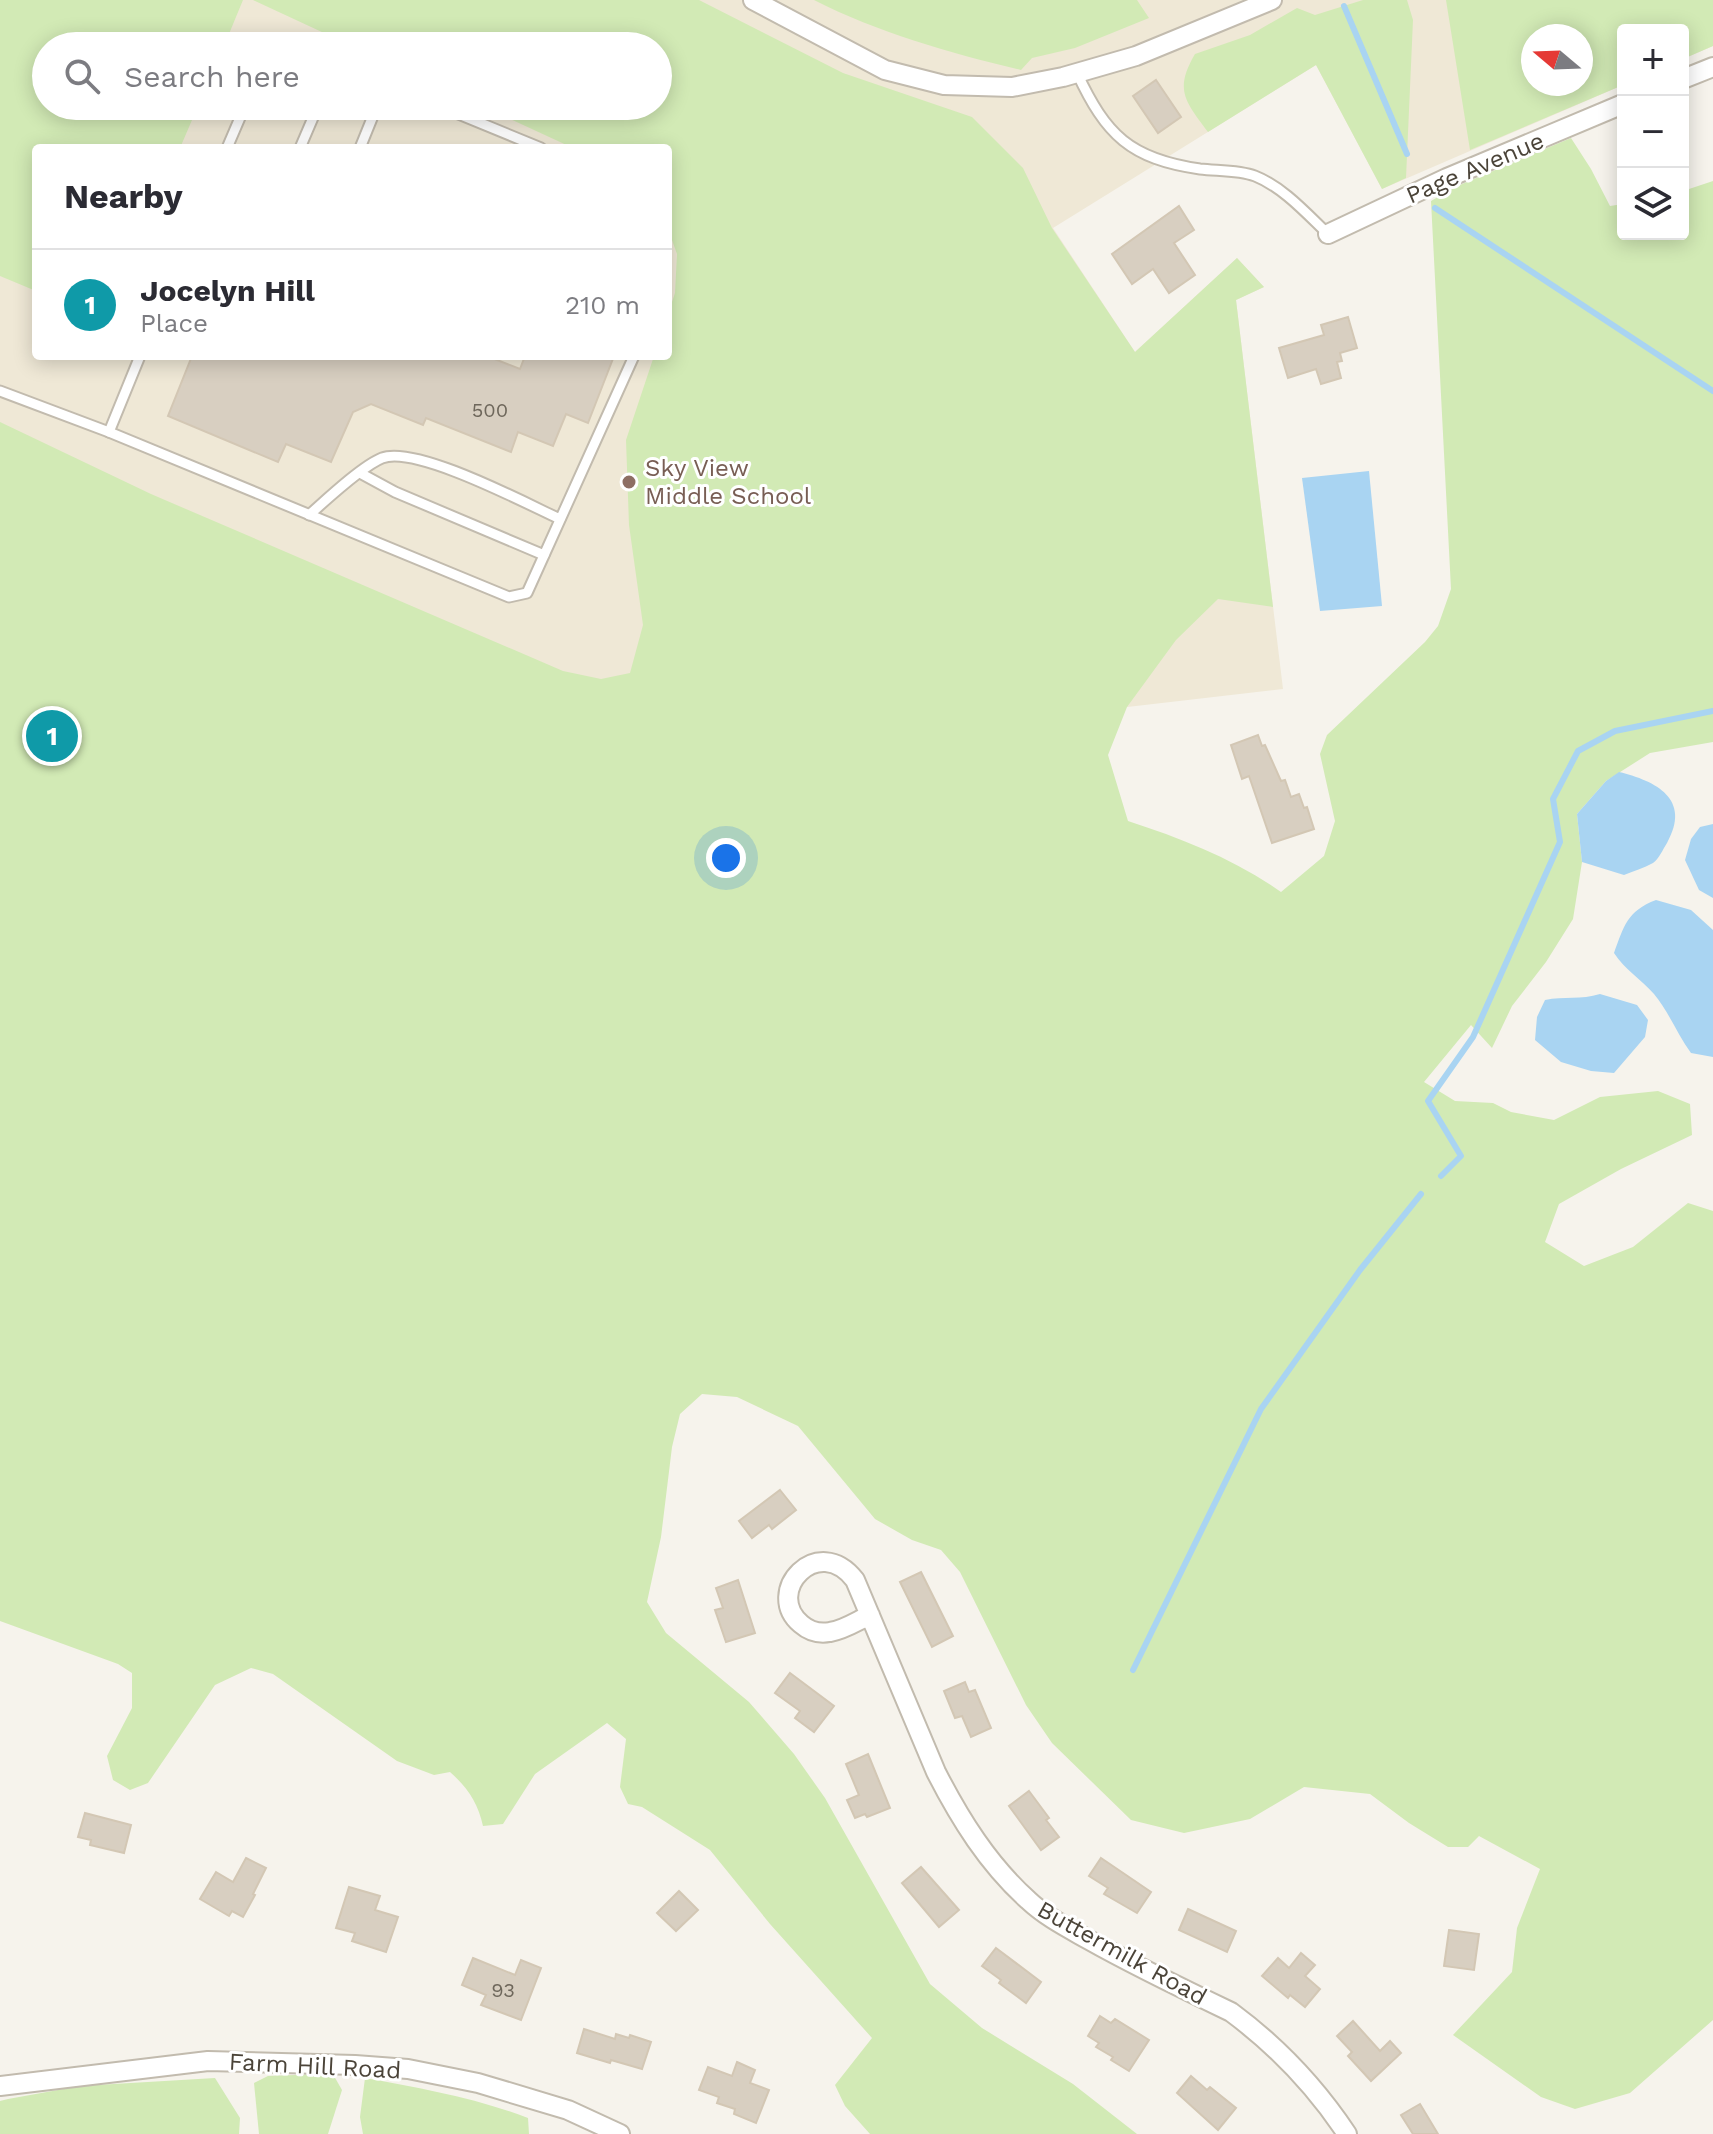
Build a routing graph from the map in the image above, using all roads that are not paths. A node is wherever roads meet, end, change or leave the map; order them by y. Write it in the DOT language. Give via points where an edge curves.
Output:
graph roads {
  1 [pos="753,0"];
  2 [pos="1272,0"];
  3 [pos="1713,67"];
  4 [pos="1077,73"];
  5 [pos="1689,77"];
  6 [pos="1617,107"];
  7 [pos="239,120"];
  8 [pos="312,120"];
  9 [pos="371,120"];
  10 [pos="473,120"];
  11 [pos="229,144"];
  12 [pos="302,144"];
  13 [pos="362,144"];
  14 [pos="531,144"];
  15 [pos="1328,234"];
  16 [pos="138,360"];
  17 [pos="632,360"];
  18 [pos="0,391"];
  19 [pos="109,432"];
  20 [pos="360,473"];
  21 [pos="309,515"];
  22 [pos="560,519"];
  23 [pos="544,555"];
  24 [pos="870,1615"];
  25 [pos="0,2086"];
  26 [pos="620,2134"];
  27 [pos="1347,2134"];
  1 -- 4 [label="street" via="885,70 944,85 1012,87"];
  2 -- 4 [label="street" via="1136,56"];
  3 -- 5 [label="street"];
  4 -- 15 [label="lane" via="1111,132 1144,155 1254,176"];
  6 -- 15 [label="street, Page Avenue"];
  7 -- 11 [label="lane"];
  8 -- 12 [label="lane"];
  9 -- 13 [label="lane"];
  10 -- 14 [label="lane"];
  16 -- 19 [label="lane"];
  17 -- 22 [label="lane"];
  18 -- 19 [label="lane"];
  19 -- 21 [label="lane"];
  20 -- 21 [label="lane"];
  20 -- 22 [label="lane" via="383,457 410,457 455,471"];
  20 -- 23 [label="lane"];
  21 -- 23 [label="lane" via="509,597 527,593"];
  22 -- 23 [label="lane"];
  24 -- 24 [label="street, Buttermilk Road" via="840,1629 817,1632 791,1610 790,1586 805,1567 838,1564 855,1580"];
  24 -- 27 [label="street, Buttermilk Road" via="936,1772 994,1865 1055,1921 1247,2024 1302,2074"];
  25 -- 26 [label="street, Farm Hill Road" via="208,2061 408,2069 568,2110"];
}
